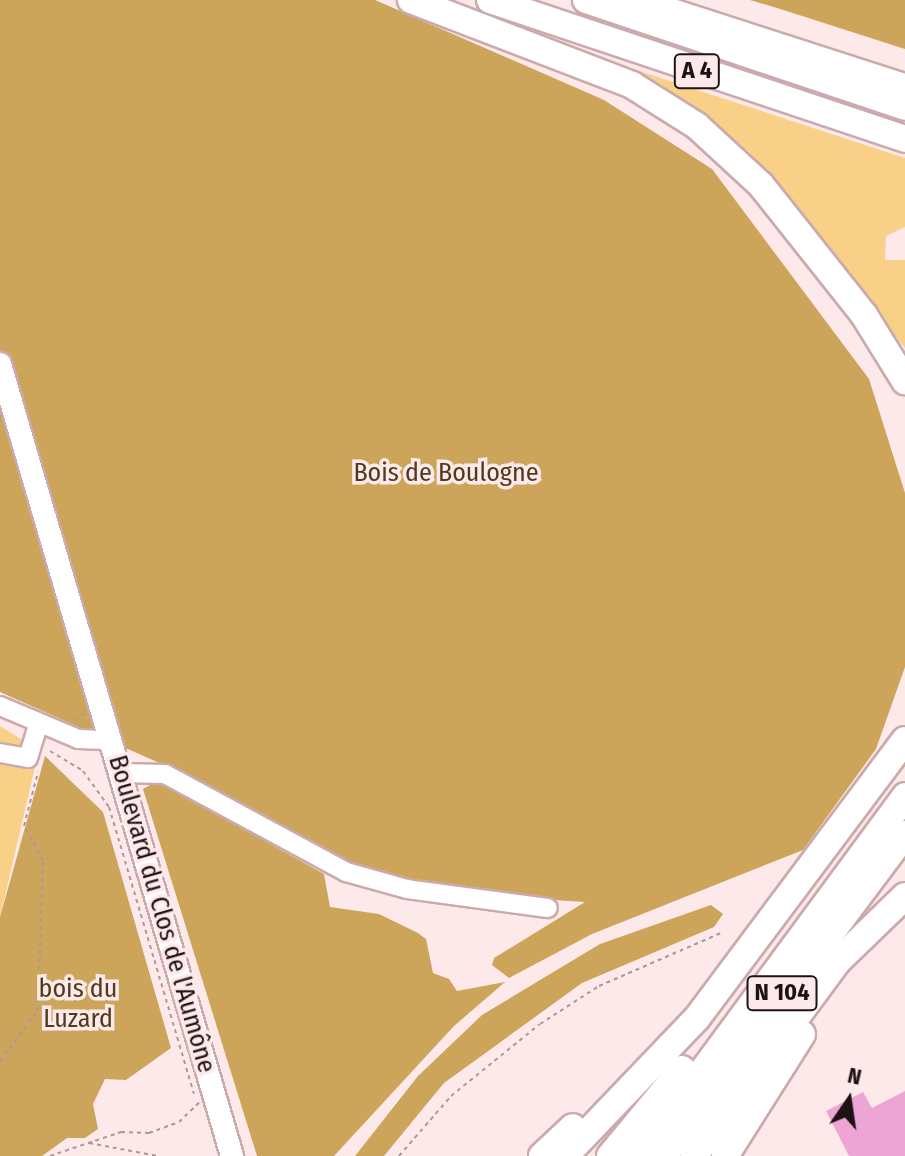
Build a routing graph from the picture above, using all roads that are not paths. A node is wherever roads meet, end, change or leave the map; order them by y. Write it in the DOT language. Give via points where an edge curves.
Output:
graph roads {
  1 [pos="411,0"];
  2 [pos="490,0"];
  3 [pos="586,0"];
  4 [pos="635,0"];
  5 [pos="898,82"];
  6 [pos="905,107"];
  7 [pos="905,139"];
  8 [pos="864,315"];
  9 [pos="905,358"];
  10 [pos="0,364"];
  11 [pos="905,381"];
  12 [pos="0,706"];
  13 [pos="39,723"];
  14 [pos="112,740"];
  15 [pos="905,740"];
  16 [pos="0,753"];
  17 [pos="121,773"];
  18 [pos="905,796"];
  19 [pos="905,834"];
  20 [pos="905,896"];
  21 [pos="548,908"];
  22 [pos="878,922"];
  23 [pos="769,977"];
  24 [pos="648,1071"];
  25 [pos="232,1156"];
  26 [pos="542,1156"];
  27 [pos="565,1156"];
  28 [pos="610,1156"];
  29 [pos="640,1156"];
  30 [pos="664,1156"];
  31 [pos="694,1156"];
  32 [pos="725,1156"];
  1 -- 8 [label="highway" via="664,102 761,185"];
  2 -- 7 [label="highway, A 4"];
  3 -- 6 [label="highway, A 4"];
  4 -- 5 [label="highway"];
  8 -- 9 [label="highway"];
  8 -- 11 [label="highway"];
  10 -- 14 [label="main road"];
  12 -- 13 [label="street, Boulevard du Clos de l'Aumône"];
  13 -- 14 [label="street, Boulevard du Clos de l'Aumône" via="88,742"];
  13 -- 16 [label="street" via="28,758"];
  14 -- 17 [label="main road, Boulevard du Clos de l'Aumône"];
  15 -- 24 [label="highway" via="789,900"];
  17 -- 21 [label="street" via="165,774 346,872 407,889"];
  17 -- 25 [label="main road, Boulevard du Clos de l'Aumône"];
  18 -- 23 [label="highway, N 104"];
  19 -- 30 [label="highway, N 104"];
  20 -- 22 [label="highway"];
  22 -- 31 [label="highway" via="815,989"];
  22 -- 32 [label="highway"];
  23 -- 28 [label="highway" via="743,993"];
  23 -- 29 [label="highway, N 104"];
  24 -- 26 [label="highway" via="625,1078"];
  24 -- 27 [label="highway"];
}
